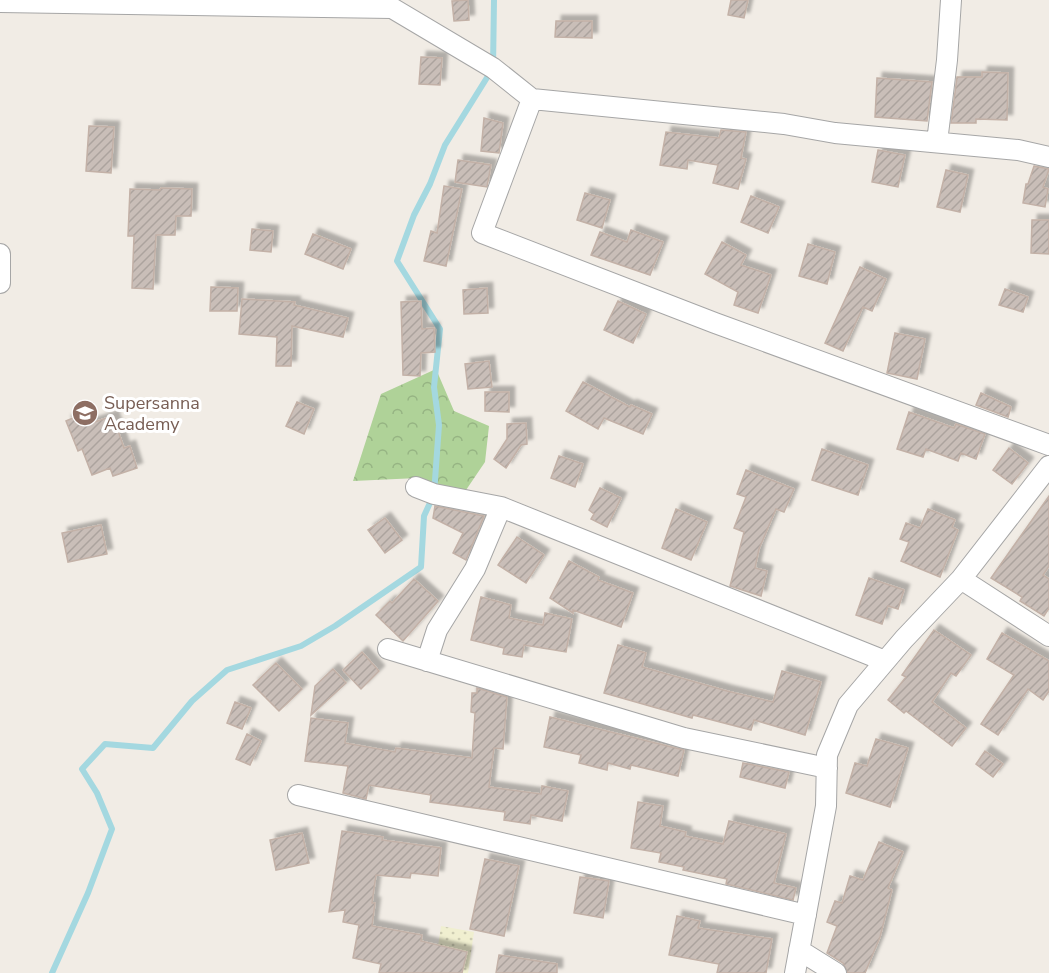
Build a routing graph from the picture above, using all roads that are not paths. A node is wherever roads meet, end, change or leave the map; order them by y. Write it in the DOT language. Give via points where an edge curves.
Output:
graph roads {
  1 [pos="951,0"];
  2 [pos="0,2"];
  3 [pos="532,99"];
  4 [pos="937,142"];
  5 [pos="1049,157"];
  6 [pos="0,254"];
  7 [pos="0,283"];
  8 [pos="1049,445"];
  9 [pos="1049,466"];
  10 [pos="416,487"];
  11 [pos="501,507"];
  12 [pos="961,579"];
  13 [pos="1049,636"];
  14 [pos="388,649"];
  15 [pos="427,661"];
  16 [pos="885,661"];
  17 [pos="827,768"];
  18 [pos="298,795"];
  19 [pos="806,915"];
  20 [pos="799,950"];
  21 [pos="795,973"];
  22 [pos="836,973"];
  1 -- 4 [label="street"];
  2 -- 3 [label="street" via="392,8 493,68"];
  3 -- 4 [label="street"];
  3 -- 8 [label="street" via="482,233"];
  4 -- 5 [label="street"];
  6 -- 7 [label="street"];
  9 -- 12 [label="street"];
  10 -- 11 [label="street"];
  11 -- 15 [label="street" via="475,569 437,630"];
  11 -- 16 [label="street"];
  12 -- 13 [label="street"];
  12 -- 16 [label="street"];
  14 -- 15 [label="street"];
  15 -- 17 [label="street" via="684,738"];
  16 -- 17 [label="street" via="848,705 827,755"];
  17 -- 19 [label="street" via="826,806"];
  18 -- 19 [label="street"];
  19 -- 20 [label="street"];
  20 -- 21 [label="street"];
  20 -- 22 [label="street"];
}
